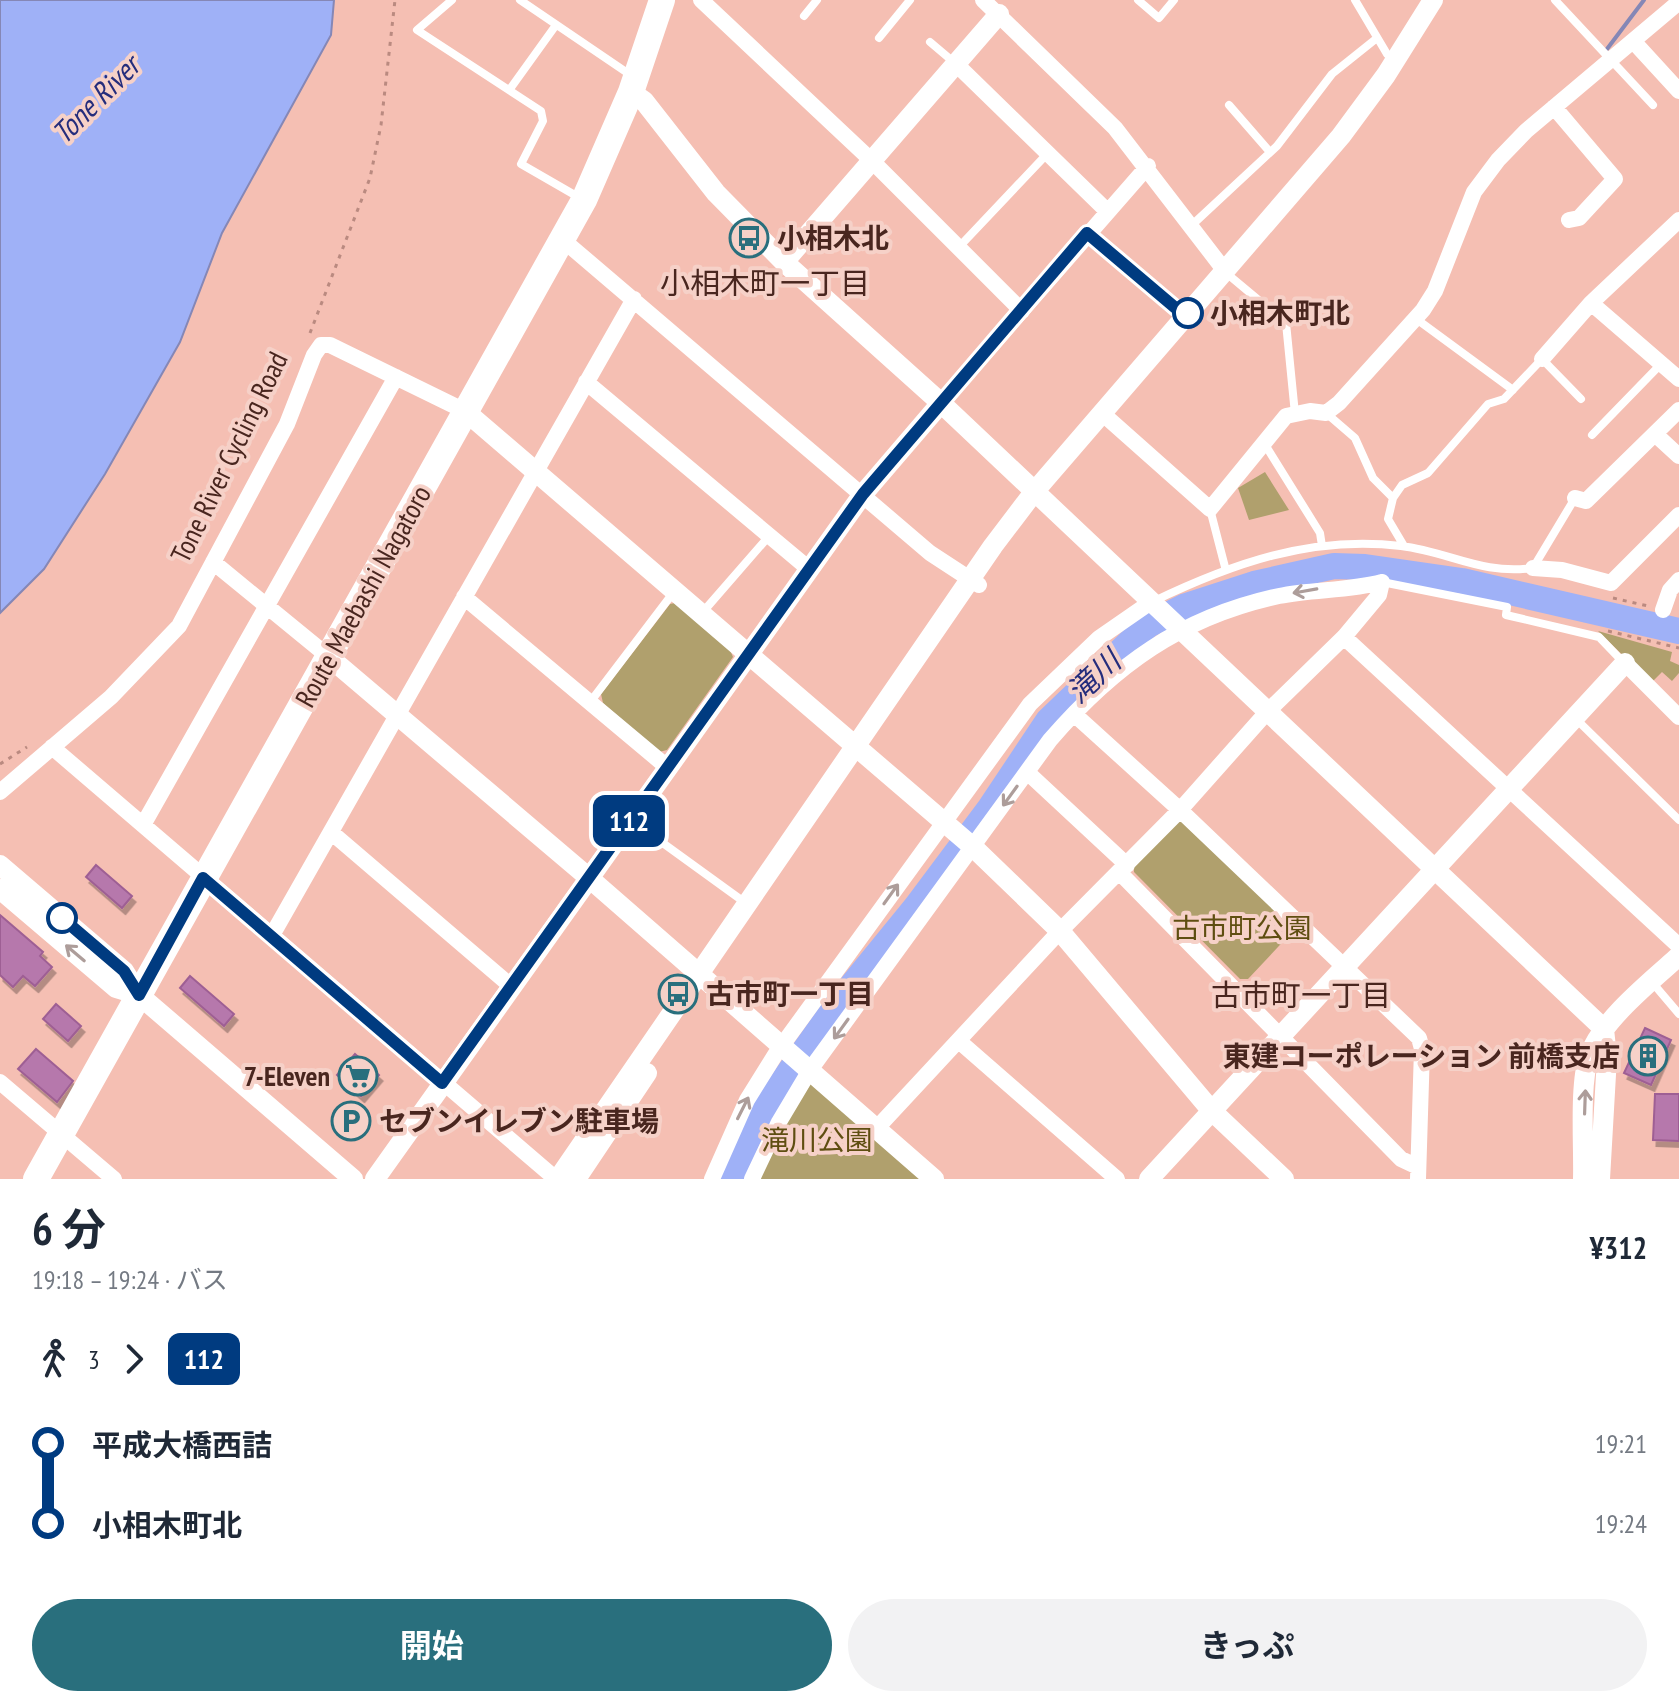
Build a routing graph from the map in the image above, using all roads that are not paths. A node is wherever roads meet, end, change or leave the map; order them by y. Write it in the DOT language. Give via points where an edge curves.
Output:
graph roads {
  1 [pos="452,0"];
  2 [pos="520,0"];
  3 [pos="662,0"];
  4 [pos="701,0"];
  5 [pos="817,0"];
  6 [pos="910,0"];
  7 [pos="983,0"];
  8 [pos="1138,0"];
  9 [pos="1174,0"];
  10 [pos="1355,0"];
  11 [pos="1433,0"];
  12 [pos="1555,0"];
  13 [pos="1679,2"];
  14 [pos="1002,7"];
  15 [pos="804,16"];
  16 [pos="556,25"];
  17 [pos="879,38"];
  18 [pos="1377,38"];
  19 [pos="930,42"];
  20 [pos="1634,42"];
  21 [pos="1396,60"];
  22 [pos="1610,62"];
  23 [pos="956,64"];
  24 [pos="634,85"];
  25 [pos="510,89"];
  26 [pos="1679,91"];
  27 [pos="1229,105"];
  28 [pos="1653,105"];
  29 [pos="1554,107"];
  30 [pos="1270,152"];
  31 [pos="1047,154"];
  32 [pos="871,160"];
  33 [pos="1148,166"];
  34 [pos="584,200"];
  35 [pos="1107,211"];
  36 [pos="1569,220"];
  37 [pos="1679,220"];
  38 [pos="1192,225"];
  39 [pos="1087,233"];
  40 [pos="563,240"];
  41 [pos="959,247"];
  42 [pos="784,262"];
  43 [pos="1225,271"];
  44 [pos="634,299"];
  45 [pos="1591,303"];
  46 [pos="1022,311"];
  47 [pos="1185,316"];
  48 [pos="1415,318"];
  49 [pos="1542,359"];
  50 [pos="1661,363"];
  51 [pos="396,377"];
  52 [pos="1679,379"];
  53 [pos="586,382"];
  54 [pos="1513,390"];
  55 [pos="1581,399"];
  56 [pos="941,403"];
  57 [pos="1679,410"];
  58 [pos="465,411"];
  59 [pos="1326,413"];
  60 [pos="1103,414"];
  61 [pos="1295,414"];
  62 [pos="1655,434"];
  63 [pos="1592,435"];
  64 [pos="1264,443"];
  65 [pos="1679,456"];
  66 [pos="535,470"];
  67 [pos="1034,492"];
  68 [pos="863,494"];
  69 [pos="1393,498"];
  70 [pos="1575,498"];
  71 [pos="1210,509"];
  72 [pos="1679,515"];
  73 [pos="770,536"];
  74 [pos="1322,546"];
  75 [pos="1404,546"];
  76 [pos="213,562"];
  77 [pos="1225,567"];
  78 [pos="1533,568"];
  79 [pos="809,569"];
  80 [pos="1679,580"];
  81 [pos="974,582"];
  82 [pos="1382,582"];
  83 [pos="674,591"];
  84 [pos="464,597"];
  85 [pos="1153,604"];
  86 [pos="267,605"];
  87 [pos="1663,610"];
  88 [pos="702,614"];
  89 [pos="1178,627"];
  90 [pos="1344,637"];
  91 [pos="748,654"];
  92 [pos="329,657"];
  93 [pos="1625,663"];
  94 [pos="591,701"];
  95 [pos="1267,712"];
  96 [pos="1074,714"];
  97 [pos="396,715"];
  98 [pos="1574,717"];
  99 [pos="1679,717"];
  100 [pos="52,747"];
  101 [pos="858,749"];
  102 [pos="667,767"];
  103 [pos="1027,772"];
  104 [pos="1509,791"];
  105 [pos="0,792"];
  106 [pos="1180,810"];
  107 [pos="631,819"];
  108 [pos="1679,820"];
  109 [pos="946,823"];
  110 [pos="143,825"];
  111 [pos="332,833"];
  112 [pos="972,846"];
  113 [pos="0,865"];
  114 [pos="1124,869"];
  115 [pos="1434,869"];
  116 [pos="588,877"];
  117 [pos="203,878"];
  118 [pos="0,889"];
  119 [pos="747,904"];
  120 [pos="1060,931"];
  121 [pos="271,937"];
  122 [pos="1679,946"];
  123 [pos="1679,956"];
  124 [pos="1345,969"];
  125 [pos="704,978"];
  126 [pos="1651,981"];
  127 [pos="512,987"];
  128 [pos="139,995"];
  129 [pos="1679,1014"];
  130 [pos="1604,1029"];
  131 [pos="1280,1037"];
  132 [pos="960,1042"];
  133 [pos="782,1045"];
  134 [pos="810,1070"];
  135 [pos="0,1082"];
  136 [pos="442,1083"];
  137 [pos="1211,1110"];
  138 [pos="876,1129"];
  139 [pos="62,1133"];
  140 [pos="1418,1173"];
  141 [pos="36,1179"];
  142 [pos="114,1179"];
  143 [pos="353,1179"];
  144 [pos="375,1179"];
  145 [pos="557,1179"];
  146 [pos="576,1179"];
  147 [pos="712,1179"];
  148 [pos="752,1179"];
  149 [pos="934,1179"];
  150 [pos="1117,1179"];
  151 [pos="1149,1179"];
  152 [pos="1284,1179"];
  153 [pos="1583,1179"];
  154 [pos="1600,1179"];
  1 -- 25 [label="lane" via="417,30"];
  2 -- 16 [label="lane"];
  3 -- 24 [label="main road, Route Maebashi Nagatoro"];
  4 -- 32 [label="street"];
  5 -- 15 [label="lane"];
  6 -- 17 [label="lane"];
  7 -- 14 [label="street"];
  8 -- 9 [label="lane" via="1159,18"];
  10 -- 18 [label="lane"];
  11 -- 21 [label="street"];
  12 -- 22 [label="lane"];
  13 -- 20 [label="street"];
  14 -- 23 [label="street"];
  14 -- 33 [label="street"];
  16 -- 24 [label="lane"];
  16 -- 25 [label="lane"];
  18 -- 21 [label="lane"];
  18 -- 30 [label="lane" via="1332,74"];
  19 -- 23 [label="lane"];
  20 -- 22 [label="street"];
  20 -- 26 [label="street"];
  21 -- 43 [label="street" via="1341,136"];
  22 -- 28 [label="lane"];
  22 -- 29 [label="street"];
  23 -- 31 [label="street"];
  23 -- 32 [label="street"];
  24 -- 34 [label="main road, Route Maebashi Nagatoro"];
  24 -- 42 [label="street" via="716,193"];
  25 -- 34 [label="lane" via="543,114 521,164"];
  27 -- 30 [label="lane"];
  29 -- 36 [label="street" via="1615,179 1579,218"];
  29 -- 48 [label="street" via="1506,151 1474,192 1435,291"];
  30 -- 38 [label="lane"];
  31 -- 35 [label="street"];
  31 -- 41 [label="lane"];
  32 -- 41 [label="street"];
  32 -- 42 [label="street"];
  33 -- 35 [label="street"];
  33 -- 38 [label="street"];
  34 -- 40 [label="main road, Route Maebashi Nagatoro"];
  35 -- 39 [label="street"];
  37 -- 45 [label="street"];
  38 -- 43 [label="street"];
  39 -- 46 [label="street"];
  39 -- 47 [label="street"];
  40 -- 44 [label="street"];
  40 -- 58 [label="main road, Route Maebashi Nagatoro"];
  41 -- 46 [label="street"];
  42 -- 56 [label="street"];
  43 -- 47 [label="street"];
  43 -- 61 [label="lane" via="1286,323"];
  44 -- 53 [label="street"];
  44 -- 68 [label="street"];
  45 -- 49 [label="street"];
  45 -- 50 [label="street"];
  46 -- 56 [label="street"];
  47 -- 60 [label="street"];
  48 -- 54 [label="lane"];
  48 -- 59 [label="street" via="1348,396"];
  49 -- 54 [label="lane"];
  49 -- 55 [label="lane"];
  50 -- 52 [label="street"];
  50 -- 63 [label="lane"];
  51 -- 58 [label="street"];
  51 -- 76 [label="street" via="330,345 317,349 287,424"];
  51 -- 86 [label="street"];
  53 -- 66 [label="street"];
  53 -- 73 [label="street"];
  54 -- 69 [label="lane" via="1488,404 1428,473 1408,480"];
  56 -- 67 [label="street"];
  56 -- 68 [label="street"];
  57 -- 62 [label="street"];
  58 -- 66 [label="street"];
  58 -- 92 [label="main road, Route Maebashi Nagatoro"];
  59 -- 61 [label="street"];
  59 -- 69 [label="lane" via="1355,438 1373,478"];
  60 -- 67 [label="street"];
  60 -- 71 [label="street"];
  61 -- 64 [label="street" via="1286,416"];
  62 -- 65 [label="street"];
  62 -- 70 [label="street" via="1586,501"];
  64 -- 71 [label="street"];
  64 -- 74 [label="lane" via="1320,533"];
  66 -- 83 [label="street"];
  66 -- 84 [label="street"];
  67 -- 81 [label="street"];
  67 -- 85 [label="street"];
  68 -- 79 [label="street"];
  68 -- 81 [label="street" via="930,553"];
  69 -- 75 [label="lane" via="1388,519"];
  70 -- 78 [label="lane"];
  71 -- 77 [label="lane"];
  72 -- 78 [label="street" via="1611,583"];
  73 -- 79 [label="street"];
  73 -- 88 [label="lane"];
  74 -- 75 [label="lane"];
  74 -- 77 [label="lane"];
  75 -- 78 [label="lane" via="1496,570"];
  76 -- 86 [label="street"];
  76 -- 100 [label="street" via="174,633"];
  77 -- 85 [label="lane"];
  79 -- 91 [label="street"];
  80 -- 87 [label="street"];
  81 -- 101 [label="street"];
  82 -- 89 [label="street, one-way" via="1277,596"];
  82 -- 90 [label="street" via="1379,595"];
  82 -- 93 [label="lane" via="1507,607 1506,615 1599,637"];
  83 -- 88 [label="street"];
  83 -- 94 [label="lane"];
  84 -- 94 [label="street"];
  84 -- 97 [label="street"];
  85 -- 89 [label="street"];
  85 -- 109 [label="street" via="1099,638 1030,704"];
  86 -- 92 [label="street"];
  86 -- 110 [label="street"];
  88 -- 91 [label="street"];
  89 -- 95 [label="street"];
  89 -- 96 [label="street" via="1125,666"];
  90 -- 95 [label="street"];
  90 -- 104 [label="street"];
  91 -- 101 [label="street"];
  91 -- 102 [label="street"];
  92 -- 97 [label="street"];
  92 -- 117 [label="main road, Route Maebashi Nagatoro"];
  93 -- 98 [label="street"];
  93 -- 99 [label="street"];
  94 -- 102 [label="street"];
  95 -- 106 [label="street"];
  95 -- 115 [label="street"];
  96 -- 103 [label="street"];
  96 -- 106 [label="street"];
  97 -- 111 [label="street"];
  97 -- 116 [label="street"];
  98 -- 104 [label="street"];
  98 -- 108 [label="lane"];
  100 -- 105 [label="street"];
  100 -- 110 [label="street"];
  101 -- 109 [label="street"];
  101 -- 119 [label="street"];
  101 -- 125 [label="street"];
  102 -- 107 [label="street"];
  103 -- 112 [label="street, one-way"];
  103 -- 114 [label="street"];
  104 -- 115 [label="street"];
  104 -- 122 [label="street"];
  106 -- 114 [label="street"];
  106 -- 124 [label="street"];
  107 -- 116 [label="street"];
  107 -- 119 [label="lane"];
  109 -- 112 [label="street"];
  133 -- 109 [label="street, one-way"];
  110 -- 117 [label="street"];
  111 -- 121 [label="street"];
  111 -- 127 [label="street"];
  112 -- 120 [label="street"];
  112 -- 134 [label="street, one-way"];
  113 -- 128 [label="street" via="124,971"];
  114 -- 120 [label="street"];
  114 -- 131 [label="street"];
  115 -- 124 [label="street"];
  115 -- 130 [label="street"];
  116 -- 125 [label="street"];
  116 -- 127 [label="street"];
  117 -- 121 [label="street"];
  117 -- 128 [label="main road, Route Maebashi Nagatoro"];
  128 -- 118 [label="street, one-way" via="116,988"];
  119 -- 125 [label="street"];
  120 -- 132 [label="street"];
  120 -- 137 [label="street"];
  121 -- 136 [label="street"];
  123 -- 126 [label="street"];
  124 -- 131 [label="street"];
  124 -- 140 [label="street" via="1422,1043"];
  125 -- 133 [label="street"];
  125 -- 145 [label="street"];
  125 -- 146 [label="street"];
  126 -- 129 [label="lane"];
  126 -- 130 [label="street"];
  127 -- 136 [label="street"];
  128 -- 139 [label="main road, Route Maebashi Nagatoro"];
  128 -- 143 [label="street"];
  153 -- 130 [label="street, one-way" via="1586,1068"];
  130 -- 154 [label="street"];
  131 -- 137 [label="street"];
  131 -- 140 [label="street"];
  132 -- 138 [label="street"];
  132 -- 150 [label="street"];
  133 -- 134 [label="street"];
  147 -- 133 [label="street, one-way" via="747,1100"];
  134 -- 138 [label="street"];
  134 -- 148 [label="street"];
  135 -- 139 [label="street"];
  136 -- 144 [label="street"];
  136 -- 145 [label="street"];
  137 -- 151 [label="street"];
  137 -- 152 [label="street"];
  138 -- 149 [label="street"];
  139 -- 141 [label="main road, Route Maebashi Nagatoro"];
  139 -- 142 [label="street"];
}
